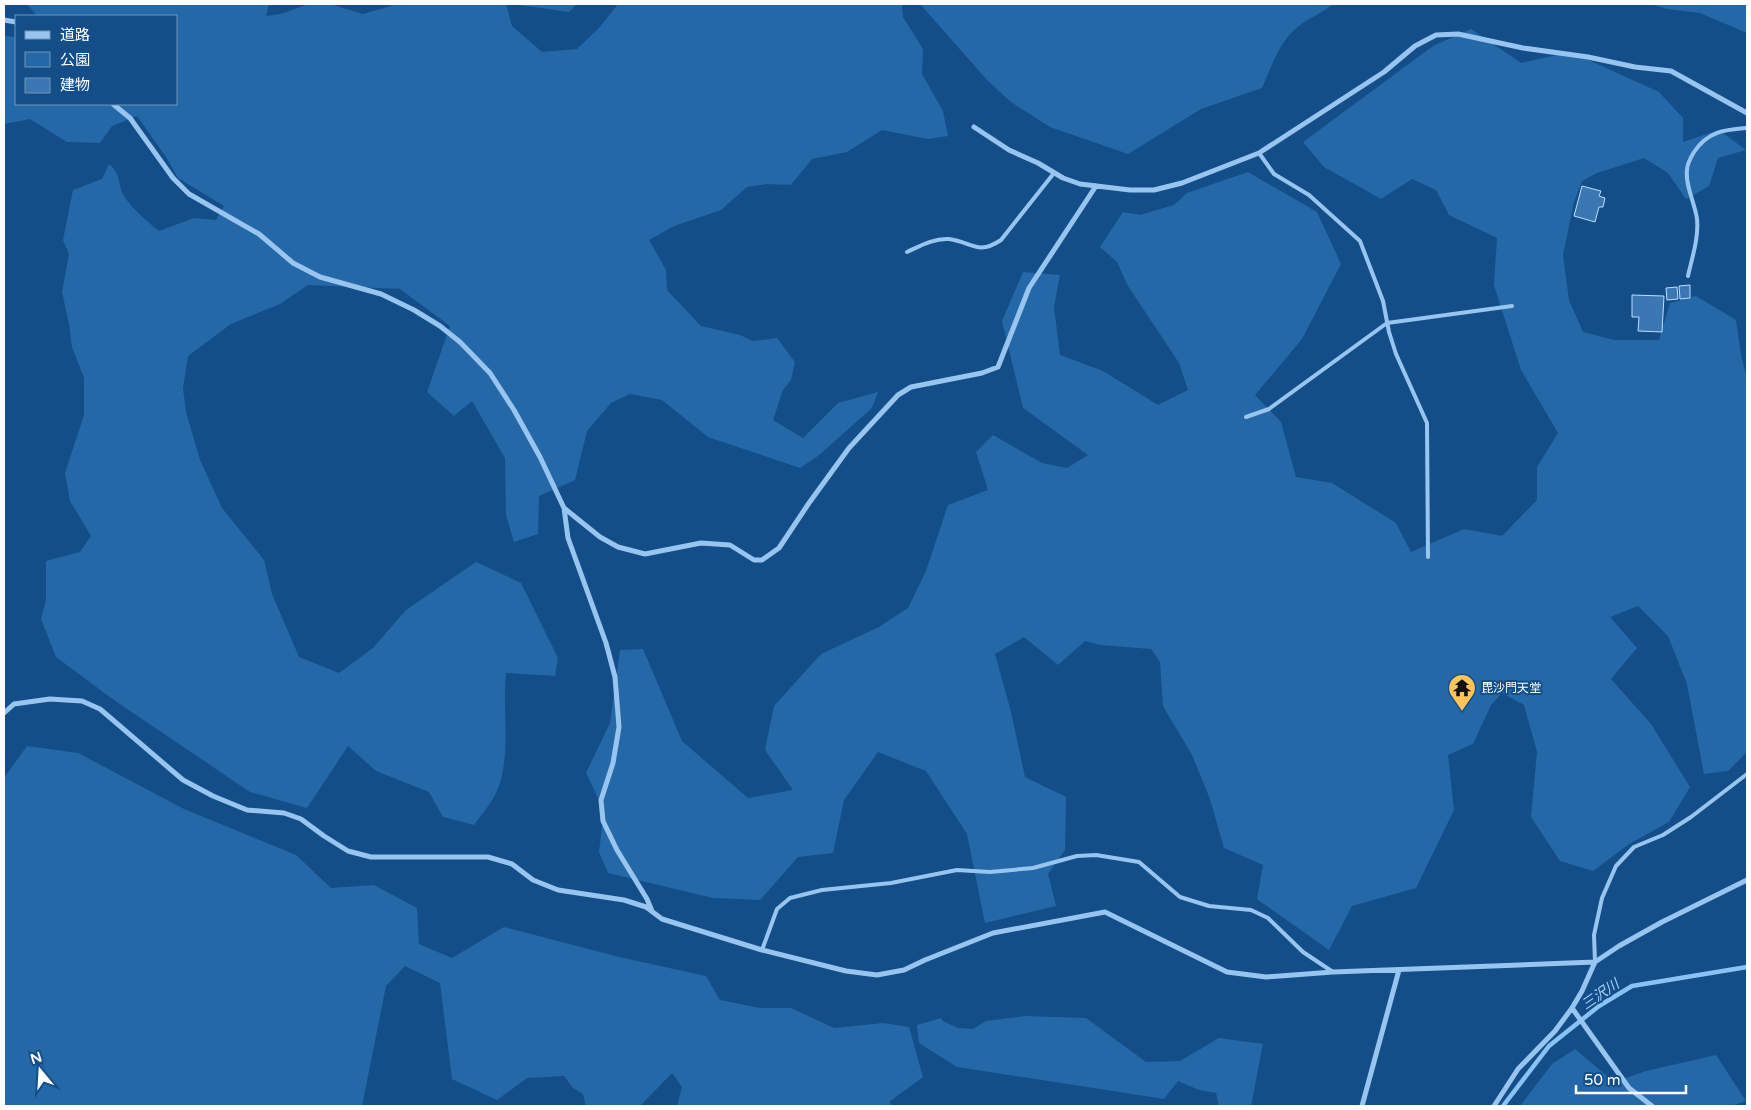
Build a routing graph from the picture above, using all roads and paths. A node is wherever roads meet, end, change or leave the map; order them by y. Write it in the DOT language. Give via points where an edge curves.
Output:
graph roads {
  1 [pos="114,105"];
  2 [pos="1747,113"];
  3 [pos="974,127"];
  4 [pos="1747,128"];
  5 [pos="1258,153"];
  6 [pos="1054,173"];
  7 [pos="1096,186"];
  8 [pos="907,252"];
  9 [pos="1688,276"];
  10 [pos="1512,306"];
  11 [pos="1387,323"];
  12 [pos="1246,417"];
  13 [pos="564,508"];
  14 [pos="1428,557"];
  15 [pos="4,713"];
  16 [pos="1747,774"];
  17 [pos="1747,880"];
  18 [pos="652,911"];
  19 [pos="762,950"];
  20 [pos="1595,962"];
  21 [pos="1399,970"];
  22 [pos="1333,972"];
  23 [pos="1572,1008"];
  24 [pos="1362,1106"];
  25 [pos="1494,1106"];
  26 [pos="1652,1106"];
  1 -- 13 [label="street" via="130,118 173,178 189,194 259,234 293,263 320,276 398,302 440,326 460,342 490,373 514,410"];
  2 -- 5 [label="street" via="1671,70 1635,67 1458,34 1436,35"];
  3 -- 6 [label="street"];
  4 -- 9 [label="lane" via="1713,134 1702,141 1692,155 1687,170 1697,219"];
  5 -- 7 [label="street" via="1182,183 1154,190"];
  5 -- 11 [label="lane" via="1274,174 1309,195 1360,242 1383,301"];
  6 -- 7 [label="street" via="1080,184"];
  6 -- 8 [label="lane" via="1001,240 990,247 977,248 949,239 934,240"];
  7 -- 13 [label="street" via="1029,288 998,367 911,388 898,395 849,448 779,548 762,560 754,560 730,545 717,544 700,543 645,554 636,552 600,537"];
  10 -- 11 [label="lane"];
  11 -- 12 [label="lane" via="1268,409"];
  11 -- 14 [label="lane" via="1396,354 1427,423"];
  13 -- 18 [label="street" via="568,538 615,676 618,727 613,763 601,800 603,821"];
  15 -- 18 [label="street" via="14,704 50,699 82,701 100,709 183,780 247,810 284,813 301,819 348,851 371,857 488,857 512,864 533,880 558,890 624,900"];
  16 -- 20 [label="lane" via="1691,817 1663,835 1634,847 1616,866 1602,898 1594,935"];
  17 -- 20 [label="street" via="1662,922"];
  18 -- 19 [label="street" via="662,919"];
  19 -- 22 [label="street" via="846,971 877,974 904,970 993,933 1105,912 1227,972 1266,976"];
  19 -- 22 [label="lane" via="777,909 790,898 822,890 891,883 957,870 990,872 1034,868 1077,856 1096,855 1139,862 1180,897 1209,906 1251,910 1268,918 1302,952"];
  20 -- 21 [label="street"];
  20 -- 23 [label="street"];
  21 -- 22 [label="street"];
  21 -- 24 [label="street"];
  23 -- 25 [label="street" via="1555,1031 1518,1069"];
  23 -- 26 [label="street" via="1629,1088"];
}
